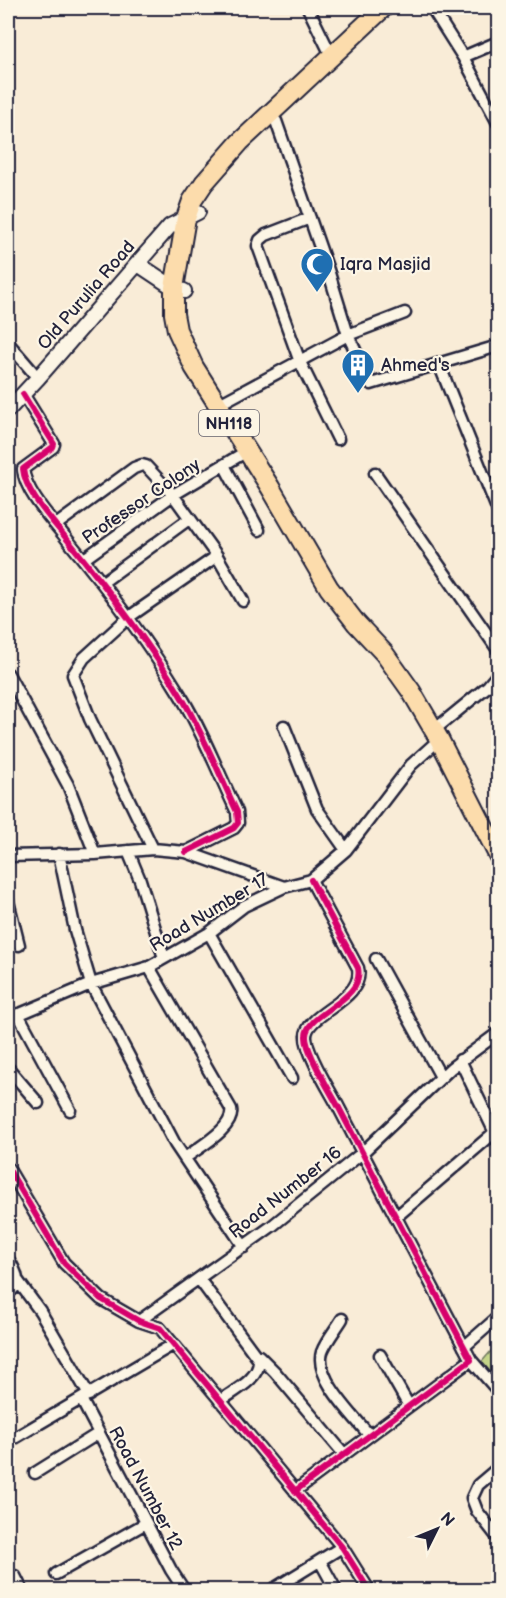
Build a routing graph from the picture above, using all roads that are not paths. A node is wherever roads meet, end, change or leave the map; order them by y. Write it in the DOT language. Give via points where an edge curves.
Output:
graph roads {
  1 [pos="308,8"];
  2 [pos="383,8"];
  3 [pos="396,8"];
  4 [pos="432,8"];
  5 [pos="498,42"];
  6 [pos="332,57"];
  7 [pos="463,57"];
  8 [pos="276,121"];
  9 [pos="498,123"];
  10 [pos="192,215"];
  11 [pos="310,218"];
  12 [pos="138,264"];
  13 [pos="179,290"];
  14 [pos="405,314"];
  15 [pos="348,335"];
  16 [pos="8,343"];
  17 [pos="498,346"];
  18 [pos="300,362"];
  19 [pos="438,364"];
  20 [pos="38,378"];
  21 [pos="23,394"];
  22 [pos="225,402"];
  23 [pos="8,410"];
  24 [pos="338,439"];
  25 [pos="247,451"];
  26 [pos="224,465"];
  27 [pos="375,473"];
  28 [pos="173,495"];
  29 [pos="498,511"];
  30 [pos="189,519"];
  31 [pos="56,525"];
  32 [pos="259,530"];
  33 [pos="217,556"];
  34 [pos="84,559"];
  35 [pos="103,582"];
  36 [pos="243,601"];
  37 [pos="129,617"];
  38 [pos="498,650"];
  39 [pos="8,674"];
  40 [pos="498,674"];
  41 [pos="284,726"];
  42 [pos="441,733"];
  43 [pos="498,842"];
  44 [pos="153,849"];
  45 [pos="346,850"];
  46 [pos="128,851"];
  47 [pos="186,852"];
  48 [pos="59,854"];
  49 [pos="95,854"];
  50 [pos="498,855"];
  51 [pos="8,856"];
  52 [pos="311,879"];
  53 [pos="284,887"];
  54 [pos="8,901"];
  55 [pos="209,933"];
  56 [pos="19,945"];
  57 [pos="164,958"];
  58 [pos="376,958"];
  59 [pos="149,967"];
  60 [pos="91,984"];
  61 [pos="13,1017"];
  62 [pos="498,1033"];
  63 [pos="460,1060"];
  64 [pos="8,1068"];
  65 [pos="441,1077"];
  66 [pos="292,1078"];
  67 [pos="38,1103"];
  68 [pos="70,1110"];
  69 [pos="497,1135"];
  70 [pos="362,1153"];
  71 [pos="185,1158"];
  72 [pos="8,1168"];
  73 [pos="396,1216"];
  74 [pos="244,1246"];
  75 [pos="8,1259"];
  76 [pos="198,1279"];
  77 [pos="18,1281"];
  78 [pos="8,1293"];
  79 [pos="498,1317"];
  80 [pos="342,1319"];
  81 [pos="139,1321"];
  82 [pos="174,1344"];
  83 [pos="464,1347"];
  84 [pos="255,1351"];
  85 [pos="380,1355"];
  86 [pos="471,1360"];
  87 [pos="498,1391"];
  88 [pos="85,1397"];
  89 [pos="220,1401"];
  90 [pos="409,1406"];
  91 [pos="99,1433"];
  92 [pos="369,1435"];
  93 [pos="9,1438"];
  94 [pos="344,1454"];
  95 [pos="498,1468"];
  96 [pos="35,1473"];
  97 [pos="295,1491"];
  98 [pos="146,1523"];
  99 [pos="498,1539"];
  100 [pos="342,1547"];
  101 [pos="320,1561"];
  102 [pos="56,1574"];
  103 [pos="15,1576"];
  104 [pos="22,1590"];
  105 [pos="184,1590"];
  106 [pos="272,1590"];
  107 [pos="336,1590"];
  108 [pos="369,1590"];
  1 -- 6 [label="street"];
  2 -- 6 [label="highway, NH118"];
  3 -- 8 [label="highway, NH118"];
  4 -- 7 [label="street"];
  5 -- 7 [label="street"];
  6 -- 10 [label="highway, NH118" via="222,162 192,201"];
  7 -- 9 [label="street"];
  8 -- 10 [label="highway, NH118" via="226,169"];
  8 -- 11 [label="street"];
  10 -- 12 [label="main road, Old Purulia Road" via="170,226"];
  10 -- 13 [label="highway, NH118" via="188,258"];
  11 -- 15 [label="street"];
  11 -- 18 [label="street" via="266,235 258,246"];
  12 -- 13 [label="main road"];
  12 -- 20 [label="main road, Old Purulia Road"];
  13 -- 22 [label="highway, NH118" via="189,339"];
  13 -- 25 [label="highway, NH118" via="174,314 185,349"];
  14 -- 15 [label="street"];
  15 -- 18 [label="street"];
  15 -- 19 [label="street" via="371,384"];
  16 -- 20 [label="street"];
  17 -- 19 [label="street"];
  18 -- 22 [label="street"];
  18 -- 24 [label="street"];
  19 -- 29 [label="street"];
  20 -- 21 [label="main road, Old Purulia Road"];
  21 -- 23 [label="main road, Old Purulia Road"];
  21 -- 31 [label="street" via="54,444 23,472"];
  22 -- 42 [label="highway, NH118" via="338,590 401,662"];
  25 -- 26 [label="street, Professor Colony"];
  25 -- 42 [label="highway, NH118" via="329,588 390,660"];
  26 -- 28 [label="street, Professor Colony"];
  26 -- 32 [label="street"];
  27 -- 38 [label="street"];
  28 -- 30 [label="street"];
  28 -- 31 [label="street" via="151,469 142,465"];
  28 -- 34 [label="street, Professor Colony"];
  30 -- 33 [label="street"];
  30 -- 35 [label="street"];
  31 -- 34 [label="street"];
  33 -- 36 [label="street"];
  33 -- 37 [label="street"];
  34 -- 35 [label="street"];
  35 -- 37 [label="street"];
  37 -- 44 [label="street" via="84,658 73,675"];
  37 -- 47 [label="street" via="180,695 237,812 238,823 234,828"];
  39 -- 49 [label="street" via="68,785"];
  40 -- 42 [label="street, Road Number 17"];
  41 -- 45 [label="street" via="317,809"];
  42 -- 43 [label="highway, NH118"];
  42 -- 45 [label="street, Road Number 17" via="411,765"];
  42 -- 50 [label="highway, NH118"];
  44 -- 46 [label="street"];
  44 -- 47 [label="street"];
  45 -- 52 [label="street, Road Number 17"];
  46 -- 49 [label="street"];
  46 -- 57 [label="street"];
  47 -- 53 [label="street"];
  48 -- 49 [label="street"];
  48 -- 51 [label="street"];
  48 -- 60 [label="street"];
  52 -- 53 [label="street, Road Number 17"];
  52 -- 70 [label="street" via="359,974 352,990 311,1025 305,1038"];
  53 -- 55 [label="street, Road Number 17" via="244,906"];
  54 -- 56 [label="street"];
  55 -- 57 [label="street, Road Number 17"];
  55 -- 66 [label="street"];
  57 -- 59 [label="street, Road Number 17"];
  58 -- 65 [label="street"];
  59 -- 60 [label="street, Road Number 17"];
  59 -- 71 [label="street" via="231,1108 228,1126"];
  60 -- 61 [label="street, Road Number 17"];
  60 -- 71 [label="street"];
  61 -- 68 [label="street"];
  62 -- 63 [label="street, Road Number 16"];
  63 -- 65 [label="street, Road Number 16"];
  63 -- 69 [label="street"];
  64 -- 67 [label="street"];
  65 -- 70 [label="street, Road Number 16"];
  69 -- 73 [label="street"];
  70 -- 73 [label="street"];
  70 -- 74 [label="street, Road Number 16"];
  71 -- 74 [label="street"];
  72 -- 81 [label="street" via="64,1263 101,1299"];
  73 -- 83 [label="street"];
  74 -- 76 [label="street, Road Number 16"];
  75 -- 77 [label="street, Road Number 12"];
  76 -- 81 [label="street, Road Number 16"];
  76 -- 84 [label="street"];
  77 -- 78 [label="street"];
  77 -- 88 [label="street, Road Number 12" via="40,1311"];
  79 -- 83 [label="street"];
  80 -- 92 [label="street" via="322,1350 322,1370"];
  81 -- 82 [label="street" via="160,1328"];
  82 -- 88 [label="street"];
  82 -- 89 [label="street"];
  83 -- 86 [label="street"];
  84 -- 89 [label="street" via="260,1367 255,1376"];
  84 -- 94 [label="street"];
  85 -- 90 [label="street"];
  86 -- 87 [label="street"];
  86 -- 90 [label="street"];
  88 -- 91 [label="street, Road Number 12"];
  88 -- 93 [label="street"];
  89 -- 97 [label="street"];
  90 -- 92 [label="street"];
  91 -- 96 [label="street"];
  91 -- 98 [label="street, Road Number 12"];
  92 -- 94 [label="street"];
  94 -- 97 [label="street"];
  95 -- 99 [label="street" via="478,1485 472,1498"];
  97 -- 100 [label="street"];
  98 -- 102 [label="street"];
  98 -- 105 [label="street, Road Number 12"];
  100 -- 101 [label="street"];
  100 -- 108 [label="street"];
  101 -- 106 [label="street"];
  101 -- 107 [label="street"];
  103 -- 104 [label="street"];
}
